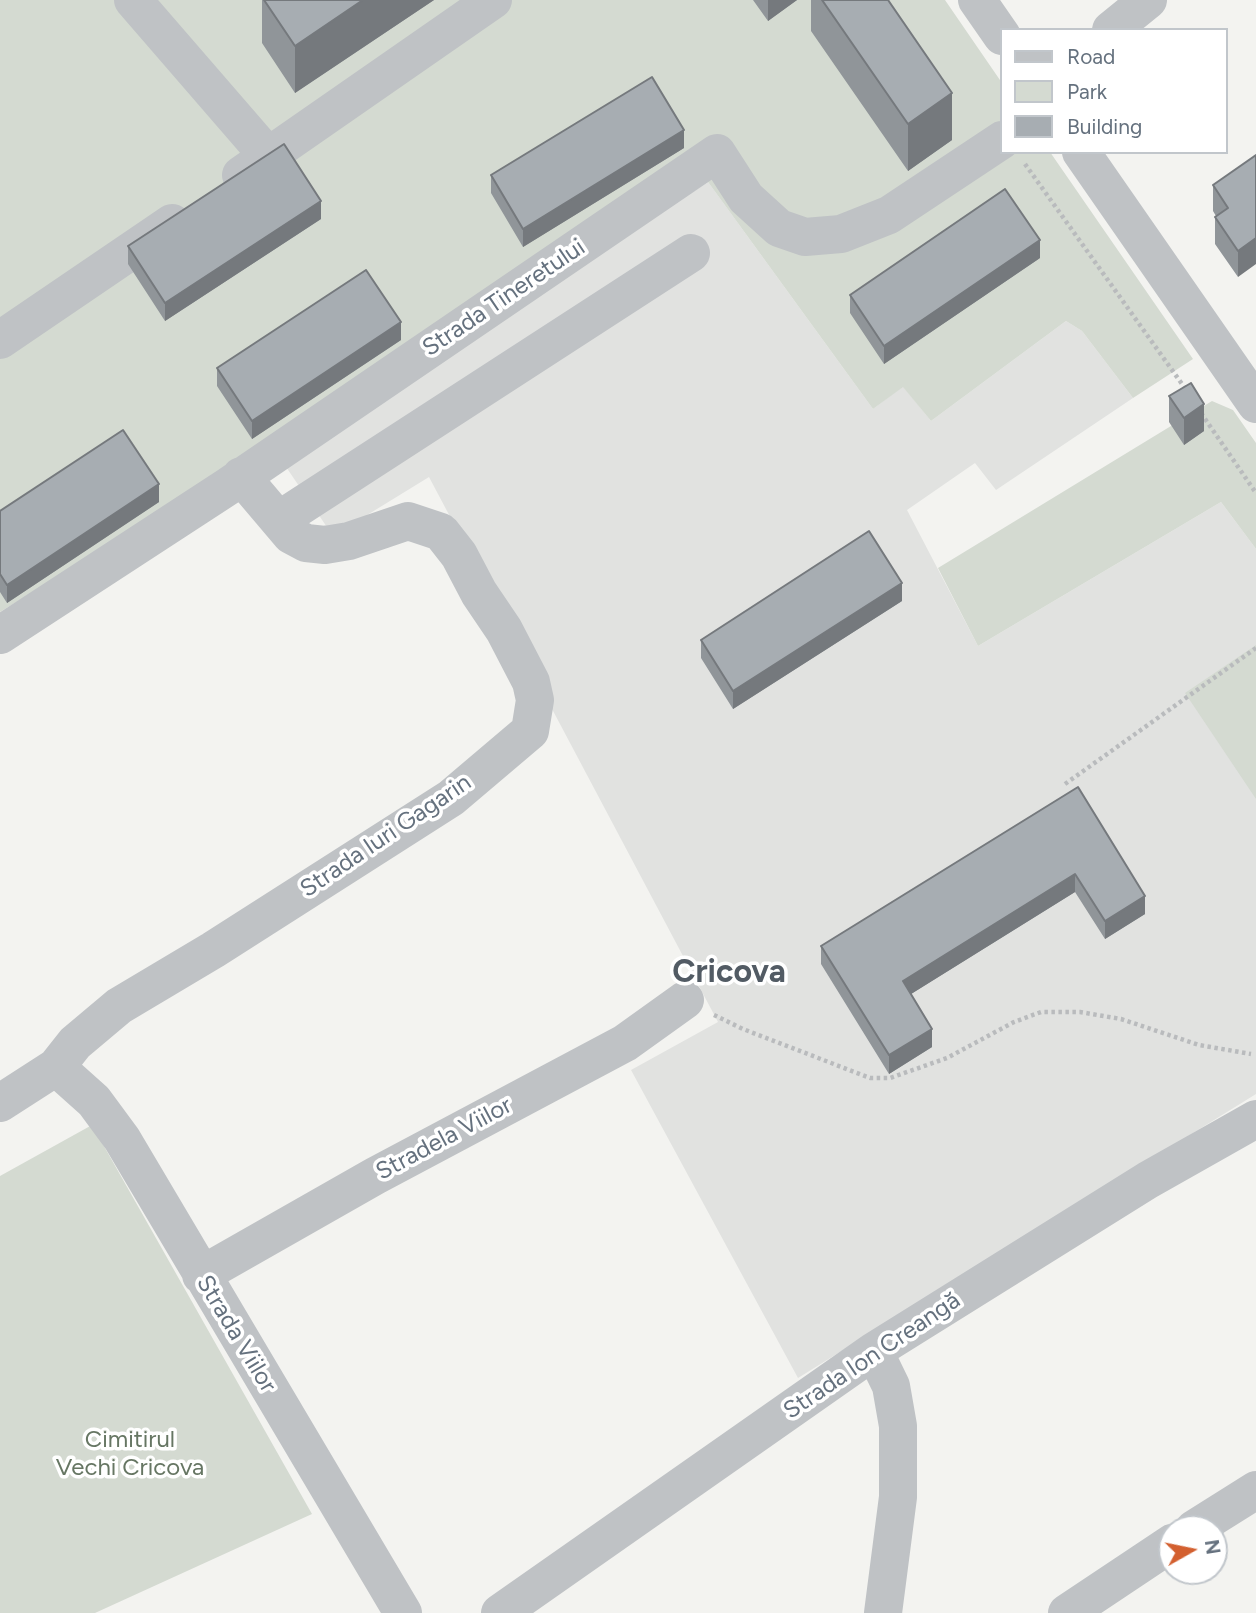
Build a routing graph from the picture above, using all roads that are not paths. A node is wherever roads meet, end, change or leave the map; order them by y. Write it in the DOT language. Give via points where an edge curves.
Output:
graph roads {
  1 [pos="133,0"];
  2 [pos="493,0"];
  3 [pos="977,0"];
  4 [pos="1148,0"];
  5 [pos="1113,28"];
  6 [pos="1000,33"];
  7 [pos="1009,154"];
  8 [pos="1082,154"];
  9 [pos="268,156"];
  10 [pos="691,253"];
  11 [pos="0,340"];
  12 [pos="1256,404"];
  13 [pos="241,476"];
  14 [pos="279,520"];
  15 [pos="0,635"];
  16 [pos="685,1000"];
  17 [pos="56,1067"];
  18 [pos="0,1102"];
  19 [pos="1256,1119"];
  20 [pos="201,1275"];
  21 [pos="874,1351"];
  22 [pos="1256,1490"];
  23 [pos="1216,1515"];
  24 [pos="1158,1553"];
  25 [pos="403,1613"];
  26 [pos="500,1613"];
  27 [pos="883,1613"];
  28 [pos="1067,1613"];
  1 -- 9 [label="street"];
  2 -- 9 [label="street"];
  3 -- 6 [label="street"];
  4 -- 5 [label="street"];
  7 -- 13 [label="street, Strada Tineretului" via="889,215 841,234 806,237 779,228 746,198 717,153"];
  8 -- 12 [label="street"];
  9 -- 11 [label="street"];
  10 -- 14 [label="street"];
  13 -- 14 [label="street, Strada Iuri Gagarin"];
  13 -- 15 [label="street, Strada Tineretului"];
  14 -- 17 [label="street, Strada Iuri Gagarin" via="306,543 325,545 408,521 441,532 459,555 531,682 535,700 530,731 451,798 119,1006 75,1043"];
  16 -- 20 [label="street, Stradela Viilor" via="625,1043"];
  17 -- 18 [label="street, Strada Iuri Gagarin"];
  17 -- 20 [label="street, Strada Viilor" via="94,1101 122,1139"];
  19 -- 21 [label="street, Strada Ion Creangă" via="1148,1180"];
  20 -- 25 [label="street, Strada Viilor"];
  21 -- 26 [label="street, Strada Ion Creangă"];
  21 -- 27 [label="street" via="891,1386 898,1426 898,1497"];
  22 -- 23 [label="street"];
  24 -- 28 [label="street"];
}
